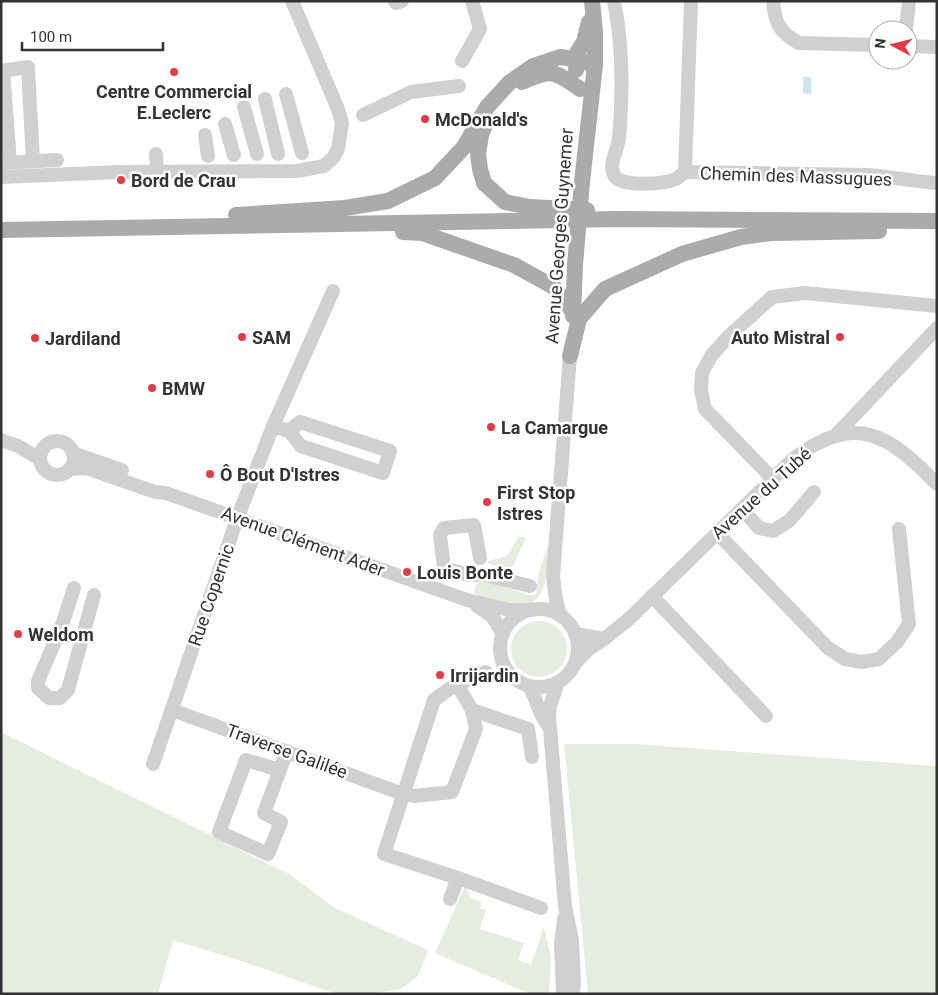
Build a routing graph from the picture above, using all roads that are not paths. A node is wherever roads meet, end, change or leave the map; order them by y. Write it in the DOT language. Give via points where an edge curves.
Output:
graph roads {
  1 [pos="292,1"];
  2 [pos="395,1"];
  3 [pos="402,1"];
  4 [pos="472,1"];
  5 [pos="588,1"];
  6 [pos="592,1"];
  7 [pos="614,1"];
  8 [pos="691,1"];
  9 [pos="773,1"];
  10 [pos="909,1"];
  11 [pos="907,20"];
  12 [pos="868,45"];
  13 [pos="918,47"];
  14 [pos="937,48"];
  15 [pos="462,61"];
  16 [pos="594,65"];
  17 [pos="571,68"];
  18 [pos="2,71"];
  19 [pos="459,86"];
  20 [pos="286,94"];
  21 [pos="265,99"];
  22 [pos="244,107"];
  23 [pos="363,116"];
  24 [pos="588,119"];
  25 [pos="225,124"];
  26 [pos="205,135"];
  27 [pos="302,153"];
  28 [pos="156,154"];
  29 [pos="257,154"];
  30 [pos="278,154"];
  31 [pos="234,155"];
  32 [pos="208,156"];
  33 [pos="58,160"];
  34 [pos="33,161"];
  35 [pos="6,162"];
  36 [pos="157,172"];
  37 [pos="680,176"];
  38 [pos="1,177"];
  39 [pos="937,183"];
  40 [pos="694,219"];
  41 [pos="937,221"];
  42 [pos="318,224"];
  43 [pos="937,228"];
  44 [pos="1,230"];
  45 [pos="34,230"];
  46 [pos="574,287"];
  47 [pos="604,289"];
  48 [pos="333,291"];
  49 [pos="937,306"];
  50 [pos="573,312"];
  51 [pos="937,328"];
  52 [pos="570,356"];
  53 [pos="273,426"];
  54 [pos="289,431"];
  55 [pos="834,436"];
  56 [pos="1,440"];
  57 [pos="49,444"];
  58 [pos="18,446"];
  59 [pos="73,453"];
  60 [pos="40,459"];
  61 [pos="70,469"];
  62 [pos="772,479"];
  63 [pos="937,484"];
  64 [pos="814,492"];
  65 [pos="166,493"];
  66 [pos="742,509"];
  67 [pos="237,518"];
  68 [pos="899,529"];
  69 [pos="717,533"];
  70 [pos="480,558"];
  71 [pos="553,576"];
  72 [pos="530,586"];
  73 [pos="74,588"];
  74 [pos="94,595"];
  75 [pos="652,596"];
  76 [pos="467,600"];
  77 [pos="536,610"];
  78 [pos="560,615"];
  79 [pos="503,634"];
  80 [pos="575,634"];
  81 [pos="604,639"];
  82 [pos="500,649"];
  83 [pos="575,663"];
  84 [pos="486,672"];
  85 [pos="511,675"];
  86 [pos="558,682"];
  87 [pos="457,684"];
  88 [pos="529,686"];
  89 [pos="172,710"];
  90 [pos="472,710"];
  91 [pos="766,716"];
  92 [pos="550,727"];
  93 [pos="287,751"];
  94 [pos="532,757"];
  95 [pos="153,764"];
  96 [pos="280,770"];
  97 [pos="403,794"];
  98 [pos="458,878"];
  99 [pos="450,900"];
  100 [pos="565,906"];
  101 [pos="541,908"];
  102 [pos="563,994"];
  103 [pos="573,994"];
  1 -- 36 [label="street" via="342,123 338,149 333,158 324,166 296,171"];
  2 -- 3 [label="street"];
  4 -- 15 [label="street" via="480,29"];
  5 -- 17 [label="main road" via="590,20 584,42"];
  6 -- 16 [label="main road, Avenue Georges Guynemer"];
  7 -- 37 [label="street" via="621,55 621,94 619,141 613,158 614,176 619,181 632,184"];
  8 -- 37 [label="street, Chemin des Massugues"];
  9 -- 12 [label="street" via="774,19 788,37 799,43"];
  10 -- 11 [label="street"];
  13 -- 14 [label="street"];
  16 -- 17 [label="main road"];
  16 -- 24 [label="main road, Avenue Georges Guynemer"];
  17 -- 24 [label="main road, Avenue Georges Guynemer"];
  17 -- 40 [label="main road" via="520,83 489,117 481,135 478,154 484,183 506,202 530,207 652,212"];
  17 -- 45 [label="main road" via="560,57 533,66 510,82 487,107 464,147 436,178 388,201 345,208 262,214 93,219"];
  18 -- 34 [label="street" via="28,67"];
  18 -- 35 [label="street"];
  19 -- 23 [label="street" via="411,92"];
  20 -- 27 [label="street"];
  21 -- 30 [label="street"];
  22 -- 29 [label="street"];
  24 -- 46 [label="main road, Avenue Georges Guynemer, bridge"];
  25 -- 31 [label="street"];
  26 -- 32 [label="street"];
  28 -- 36 [label="street"];
  33 -- 34 [label="street"];
  34 -- 35 [label="street"];
  36 -- 38 [label="street"];
  37 -- 39 [label="street, Chemin des Massugues" via="867,175"];
  40 -- 41 [label="main road"];
  40 -- 42 [label="main road"];
  42 -- 45 [label="main road"];
  42 -- 50 [label="main road" via="422,233 514,265 554,287"];
  43 -- 47 [label="main road" via="772,232 741,237 682,254"];
  44 -- 45 [label="main road"];
  46 -- 47 [label="main road" via="581,292"];
  46 -- 50 [label="main road, Avenue Georges Guynemer"];
  47 -- 52 [label="main road" via="579,319"];
  48 -- 53 [label="street, Rue Copernic"];
  49 -- 62 [label="street" via="805,293 772,296 728,337 711,356 702,373 700,390 705,409"];
  50 -- 52 [label="main road, Avenue Georges Guynemer"];
  51 -- 55 [label="street"];
  52 -- 71 [label="street"];
  53 -- 54 [label="street"];
  53 -- 67 [label="street, Rue Copernic"];
  54 -- 54 [label="street" via="301,446 383,473 390,451 300,422"];
  55 -- 62 [label="street, Avenue du Tubé" via="810,446"];
  55 -- 63 [label="street, Avenue du Tubé" via="856,432 874,435 914,460"];
  56 -- 58 [label="street"];
  57 -- 58 [label="street"];
  57 -- 59 [label="street" via="64,443"];
  57 -- 60 [label="street" via="42,450"];
  58 -- 60 [label="street"];
  59 -- 61 [label="street"];
  59 -- 65 [label="street, Avenue Clément Ader" via="157,484"];
  60 -- 61 [label="street" via="43,468 51,474 63,474"];
  61 -- 65 [label="street, Avenue Clément Ader" via="86,468"];
  62 -- 66 [label="street, Avenue du Tubé"];
  64 -- 66 [label="street" via="789,521 773,531 759,528"];
  65 -- 67 [label="street, Avenue Clément Ader"];
  66 -- 69 [label="street, Avenue du Tubé"];
  67 -- 76 [label="street, Avenue Clément Ader"];
  67 -- 89 [label="street, Rue Copernic"];
  68 -- 69 [label="street" via="909,624 897,642 878,659 862,662 845,659 828,648"];
  69 -- 75 [label="street, Avenue du Tubé"];
  70 -- 72 [label="street" via="474,525 444,528 440,536 444,568"];
  71 -- 77 [label="street" via="549,594"];
  71 -- 78 [label="street"];
  73 -- 74 [label="street" via="38,682 38,688 48,698 60,698 68,690"];
  75 -- 81 [label="street, Avenue du Tubé"];
  75 -- 91 [label="street"];
  76 -- 77 [label="street, Avenue Clément Ader" via="509,610"];
  76 -- 79 [label="street, Avenue Clément Ader" via="492,616"];
  77 -- 78 [label="street"];
  77 -- 79 [label="street" via="520,614"];
  78 -- 80 [label="street"];
  79 -- 82 [label="street"];
  80 -- 81 [label="street"];
  80 -- 83 [label="street" via="578,644"];
  81 -- 83 [label="street, Avenue du Tubé"];
  82 -- 84 [label="street" via="495,664"];
  82 -- 85 [label="street"];
  83 -- 86 [label="street"];
  84 -- 85 [label="street" via="498,670"];
  84 -- 87 [label="street"];
  85 -- 88 [label="street"];
  86 -- 88 [label="street" via="549,686"];
  86 -- 92 [label="street" via="550,706"];
  87 -- 90 [label="street"];
  87 -- 97 [label="street" via="434,700"];
  88 -- 92 [label="street" via="542,718"];
  89 -- 93 [label="street, Traverse Galilée"];
  89 -- 95 [label="street, Rue Copernic"];
  90 -- 94 [label="street" via="528,729"];
  90 -- 97 [label="street, Traverse Galilée" via="476,729 452,792"];
  92 -- 100 [label="street"];
  93 -- 96 [label="street"];
  93 -- 97 [label="street, Traverse Galilée"];
  96 -- 96 [label="street" via="264,813 281,822 268,854 219,832 246,760"];
  97 -- 98 [label="street" via="384,854"];
  98 -- 99 [label="street"];
  98 -- 101 [label="street"];
  100 -- 102 [label="street" via="561,945"];
  100 -- 103 [label="street" via="572,940"];
}
